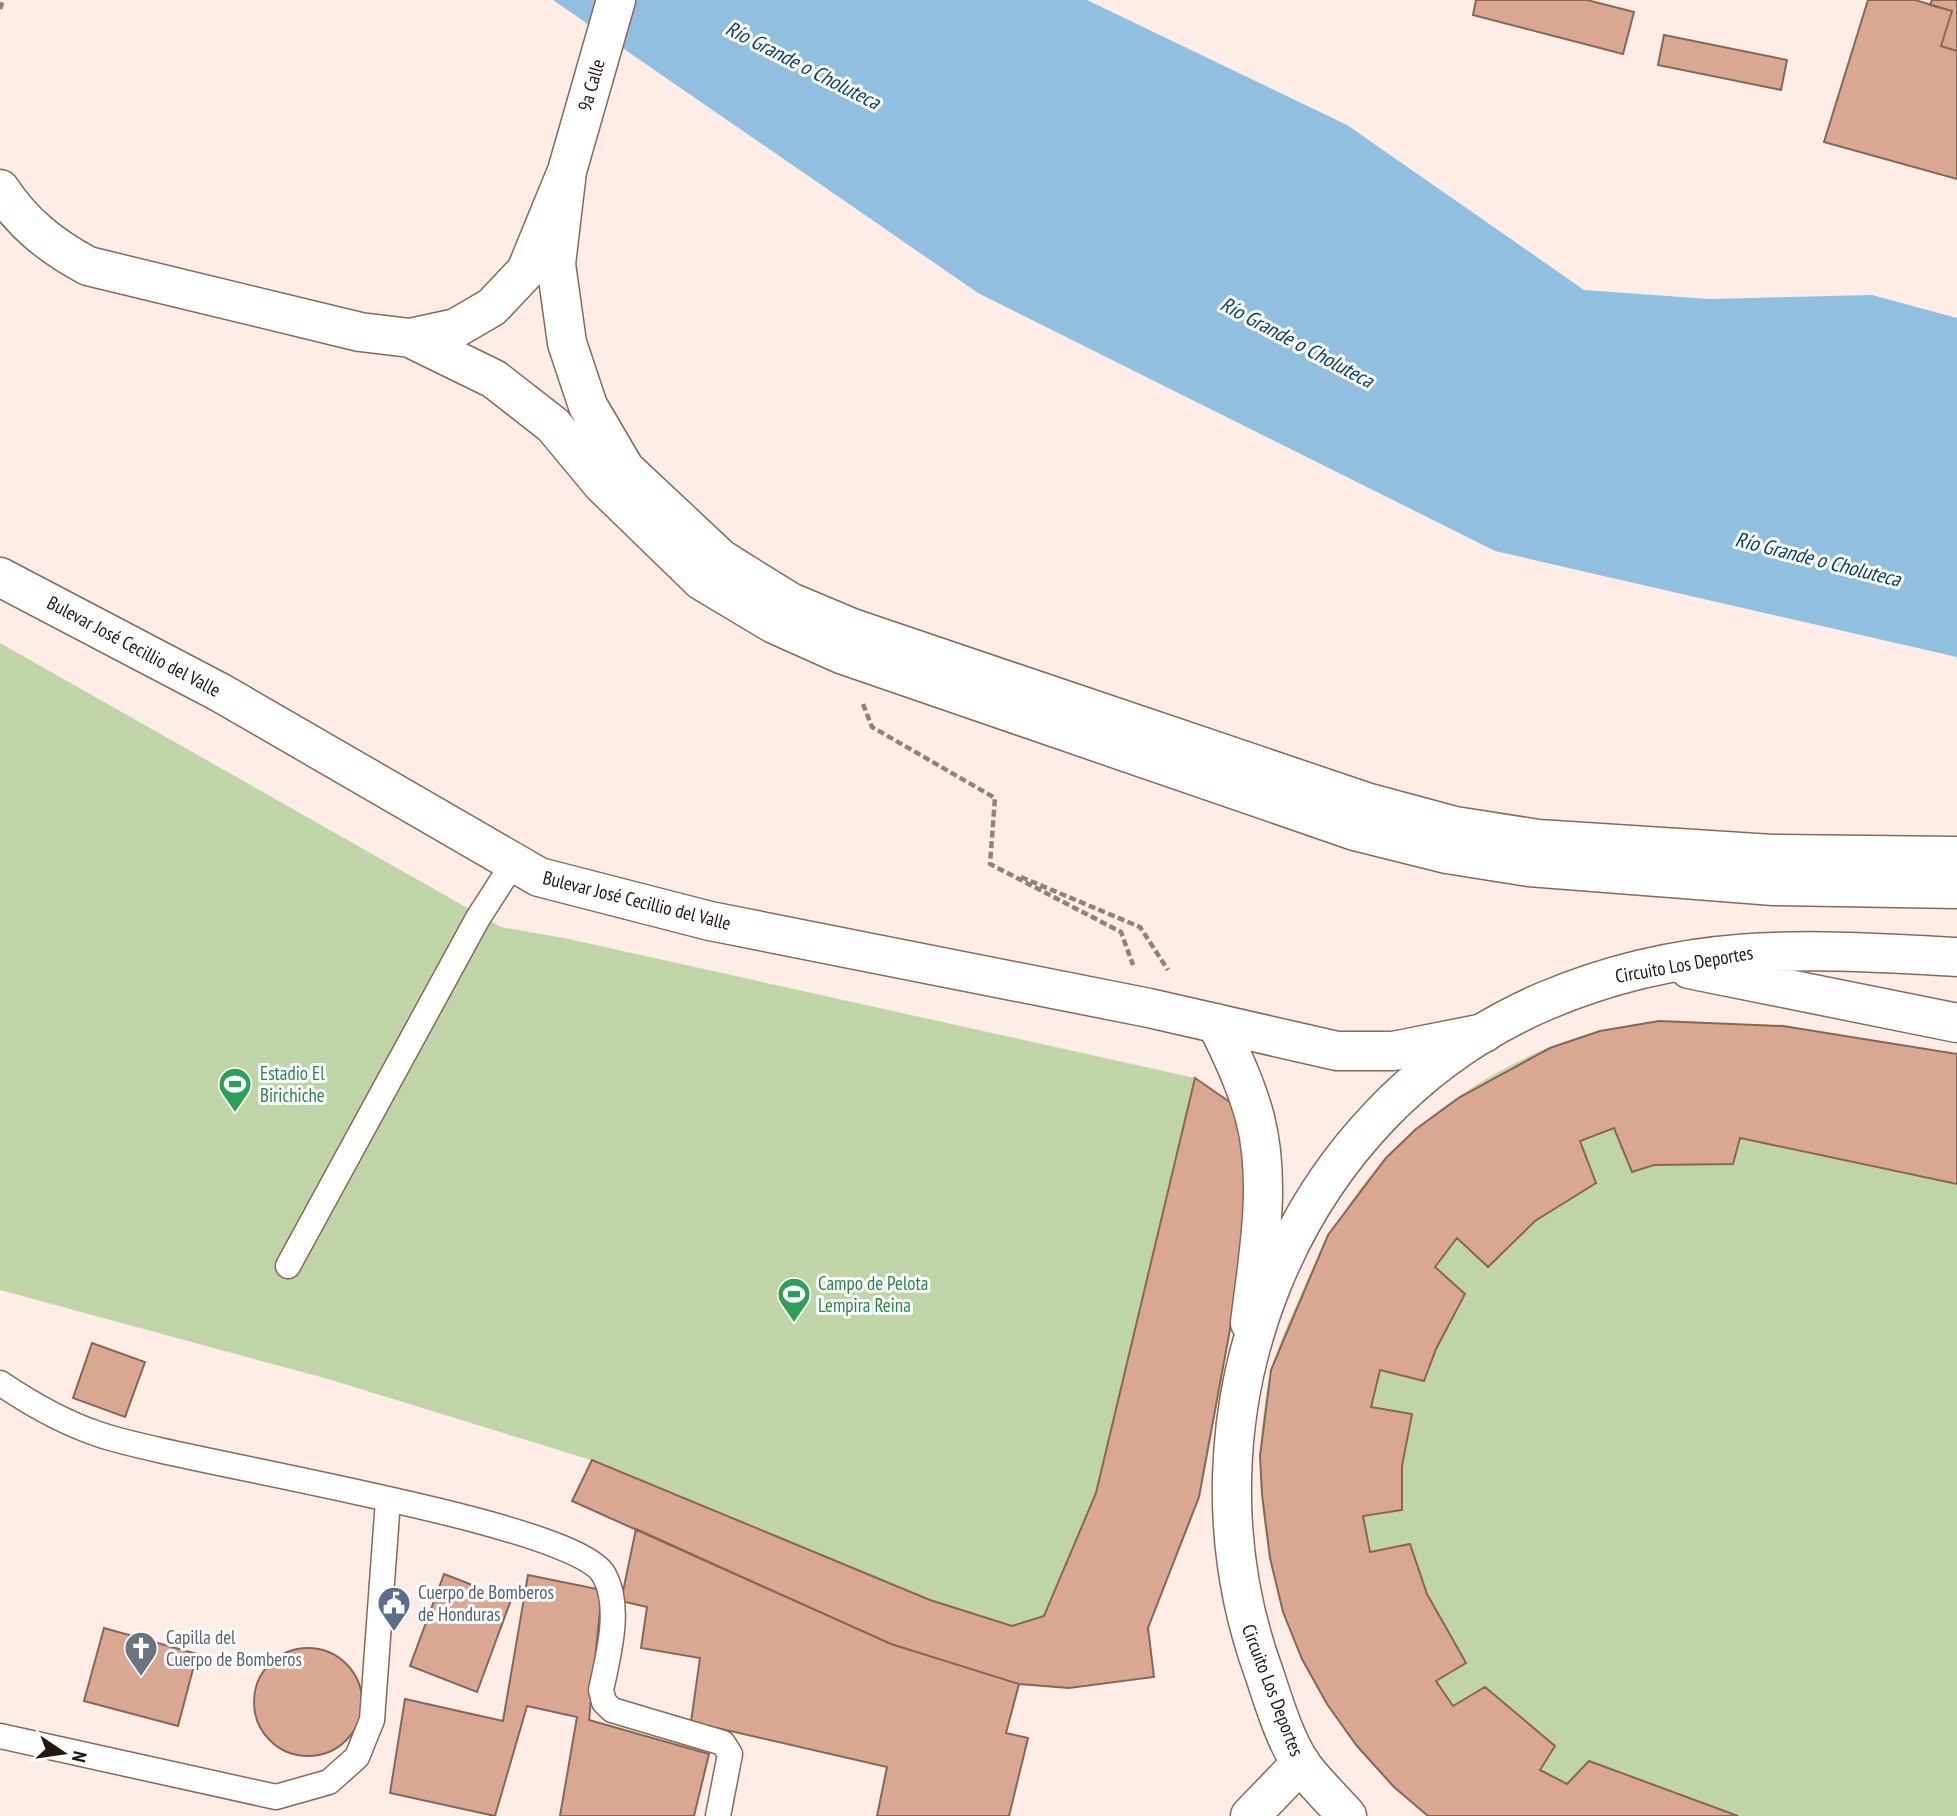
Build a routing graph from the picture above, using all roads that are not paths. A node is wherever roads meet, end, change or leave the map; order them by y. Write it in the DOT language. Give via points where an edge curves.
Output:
graph roads {
  1 [pos="616,0"];
  2 [pos="567,171"];
  3 [pos="0,189"];
  4 [pos="410,338"];
  5 [pos="0,577"];
  6 [pos="1957,856"];
  7 [pos="514,862"];
  8 [pos="1957,889"];
  9 [pos="1957,957"];
  10 [pos="1662,963"];
  11 [pos="1209,1021"];
  12 [pos="1957,1023"];
  13 [pos="1486,1032"];
  14 [pos="288,1266"];
  15 [pos="1247,1357"];
  16 [pos="0,1383"];
  17 [pos="388,1500"];
  18 [pos="0,1736"];
  19 [pos="1301,1763"];
  20 [pos="719,1816"];
  21 [pos="1250,1816"];
  22 [pos="1347,1816"];
  1 -- 2 [label="main road, 9a Calle"];
  2 -- 4 [label="main road" via="526,271 492,306 465,323"];
  2 -- 6 [label="main road" via="556,264 567,343 588,406 625,469 721,559 790,601 852,628 1366,802 1455,826 1538,839 1758,853"];
  3 -- 4 [label="main road" via="18,216 57,250 88,266 360,332"];
  4 -- 8 [label="main road" via="494,379 553,425 601,484 702,581 774,624 841,654 1355,831 1447,855 1529,867 1774,886"];
  5 -- 7 [label="main road, Bulevar José Cecillio del Valle" via="221,693"];
  7 -- 11 [label="main road, Bulevar José Cecillio del Valle" via="539,877 710,920"];
  7 -- 14 [label="lane" via="471,930"];
  9 -- 10 [label="main road, Circuito Los Deportes" via="1807,949 1749,951"];
  10 -- 12 [label="main road"];
  10 -- 13 [label="main road, Circuito Los Deportes" via="1601,979 1542,1002"];
  11 -- 13 [label="main road, Bulevar José Cecillio del Valle" via="1336,1051 1393,1051"];
  11 -- 15 [label="main road" via="1242,1074 1256,1120 1263,1172"];
  13 -- 15 [label="main road, Circuito Los Deportes" via="1403,1094 1334,1172 1281,1260"];
  15 -- 19 [label="main road, Circuito Los Deportes" via="1231,1447 1231,1537 1247,1627"];
  16 -- 17 [label="lane" via="39,1410 100,1435"];
  17 -- 18 [label="lane" via="372,1720 357,1757 329,1782 276,1797"];
  17 -- 20 [label="lane" via="542,1540 587,1557 604,1574 613,1609 601,1690 604,1702 612,1710 723,1743 730,1754"];
  19 -- 21 [label="main road"];
  19 -- 22 [label="main road, Circuito Los Deportes"];
}
